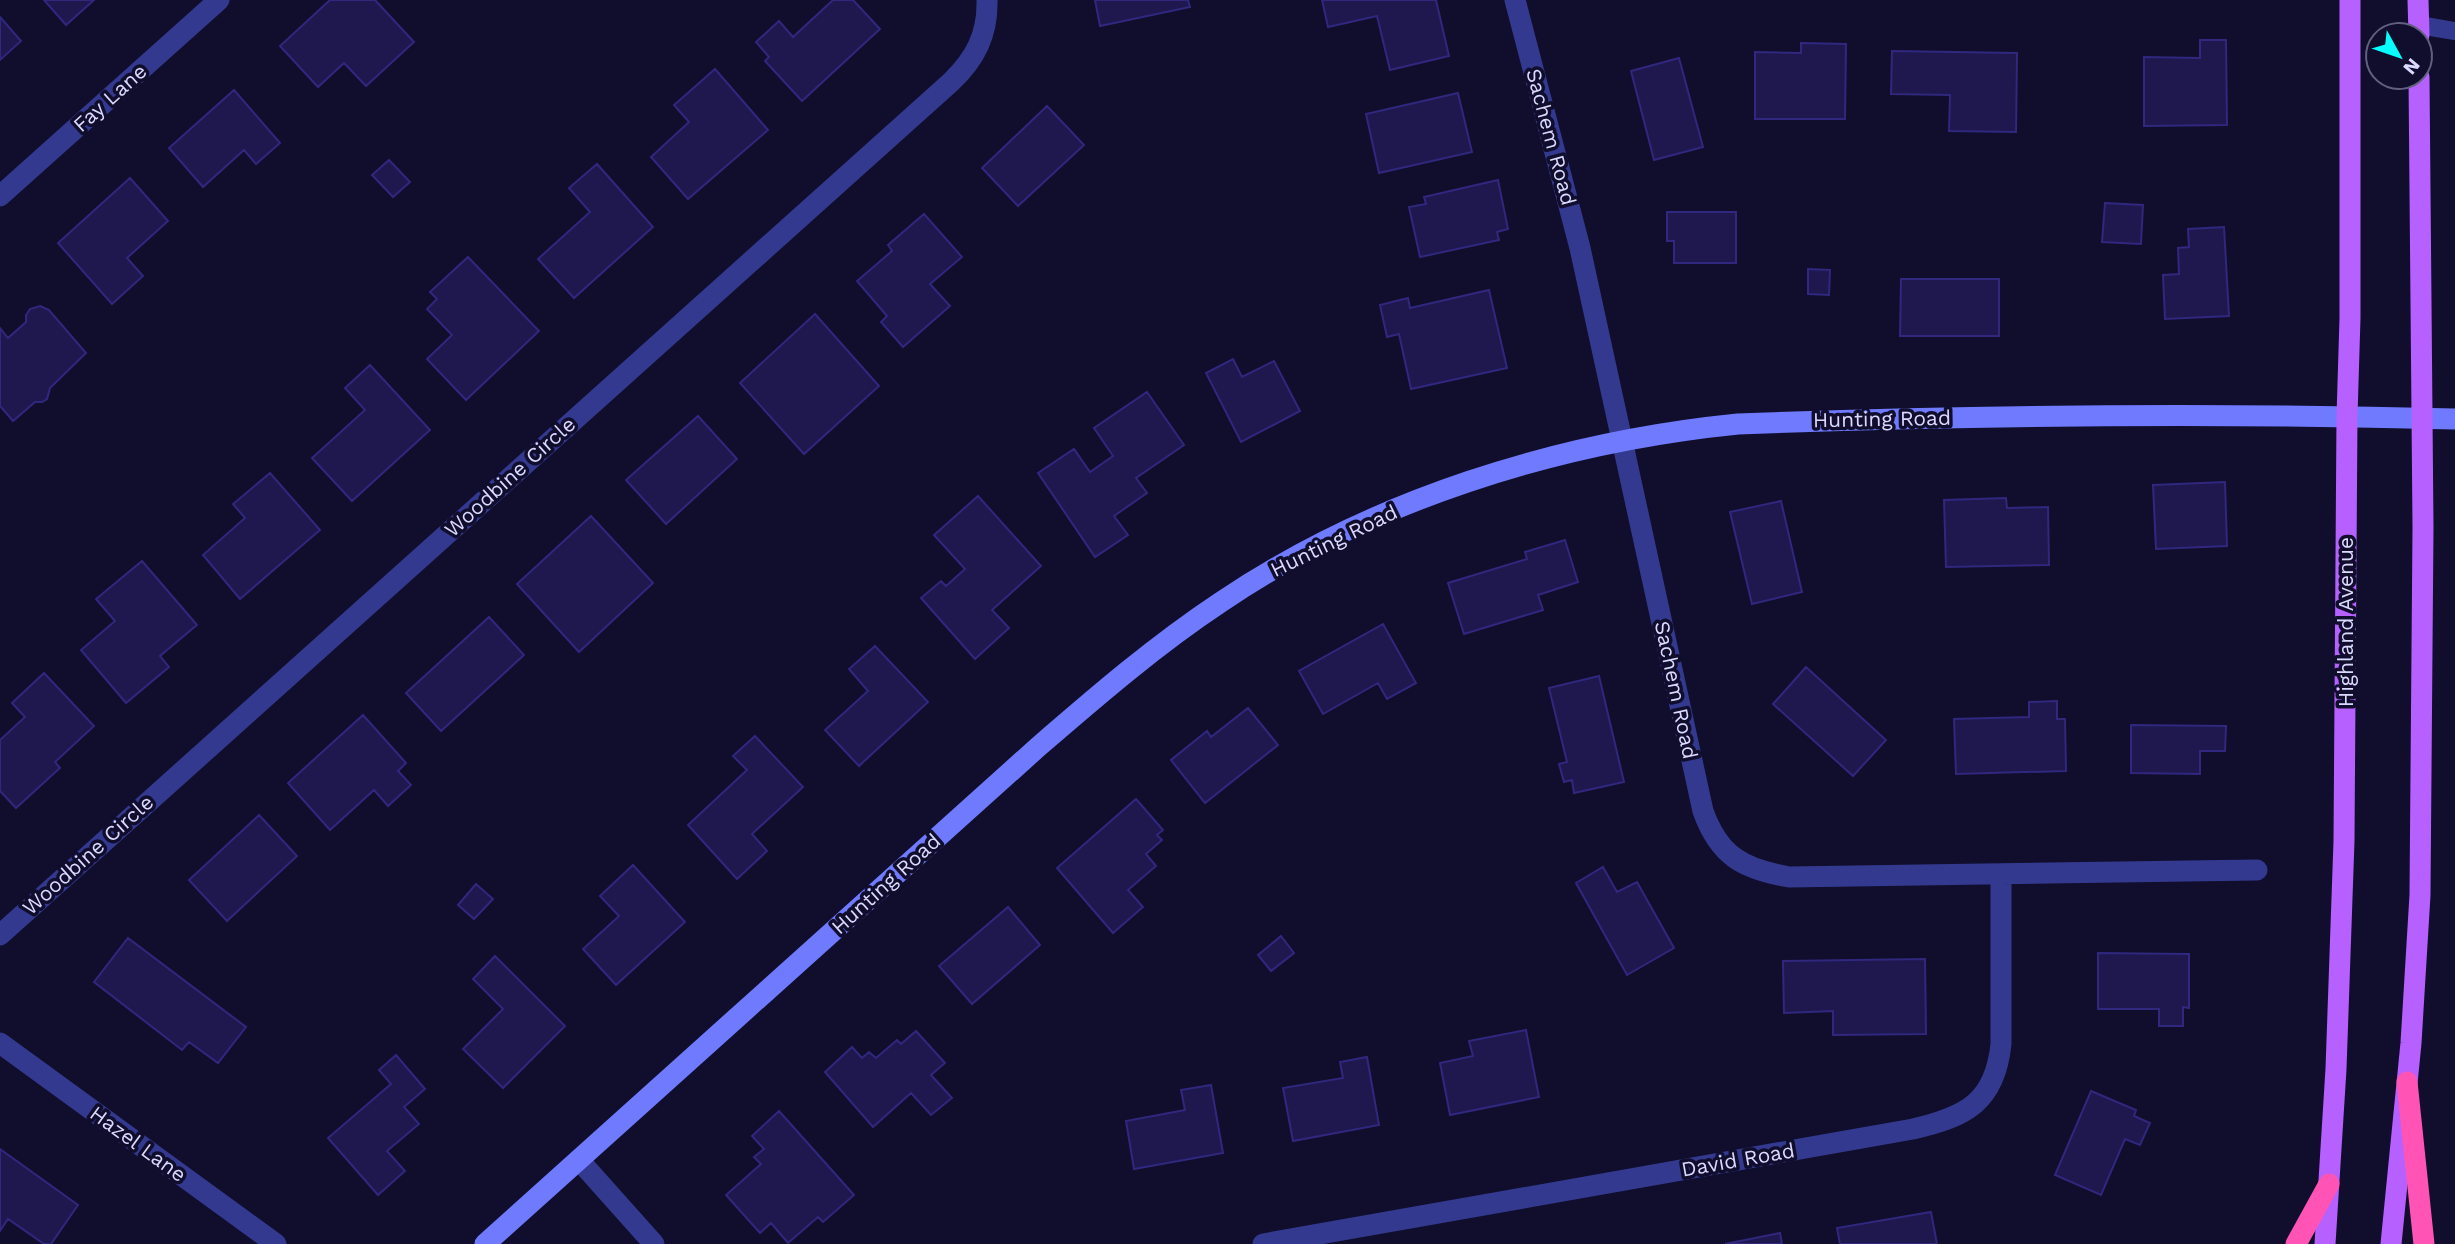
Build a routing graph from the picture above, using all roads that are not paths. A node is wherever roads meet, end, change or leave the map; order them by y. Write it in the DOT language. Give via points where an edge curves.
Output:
graph roads {
  1 [pos="219,0"];
  2 [pos="988,0"];
  3 [pos="1515,0"];
  4 [pos="2350,0"];
  5 [pos="2418,0"];
  6 [pos="2419,21"];
  7 [pos="2434,30"];
  8 [pos="2455,30"];
  9 [pos="2419,91"];
  10 [pos="0,196"];
  11 [pos="2347,416"];
  12 [pos="2421,418"];
  13 [pos="2455,419"];
  14 [pos="1621,440"];
  15 [pos="2258,870"];
  16 [pos="2001,874"];
  17 [pos="0,935"];
  18 [pos="0,1043"];
  19 [pos="2407,1082"];
  20 [pos="579,1160"];
  21 [pos="2329,1184"];
  22 [pos="276,1244"];
  23 [pos="485,1244"];
  24 [pos="654,1244"];
  25 [pos="1263,1244"];
  26 [pos="2296,1244"];
  27 [pos="2325,1244"];
  28 [pos="2391,1244"];
  29 [pos="2424,1244"];
  1 -- 10 [label="street, Fay Lane"];
  2 -- 17 [label="street, Woodbine Circle" via="982,40 951,82"];
  3 -- 14 [label="street, Sachem Road" via="1580,248"];
  4 -- 11 [label="main road, Highland Avenue"];
  5 -- 6 [label="main road"];
  7 -- 8 [label="lane"];
  9 -- 12 [label="main road"];
  11 -- 12 [label="main road, Hunting Road"];
  11 -- 14 [label="main road, Hunting Road" via="2067,415 1815,421 1738,424"];
  11 -- 21 [label="main road, Highland Avenue" via="2344,841"];
  12 -- 13 [label="main road, Hunting Road"];
  12 -- 19 [label="main road" via="2422,831"];
  14 -- 16 [label="street, Sachem Road" via="1703,811 1715,841 1749,866 1789,877"];
  14 -- 20 [label="main road, Hunting Road" via="1502,471 1375,518 1221,601 1048,738"];
  15 -- 16 [label="street, Sachem Road"];
  16 -- 25 [label="street, David Road" via="1999,1063 1985,1095 1954,1117 1913,1129"];
  18 -- 22 [label="street, Hazel Lane"];
  19 -- 28 [label="main road"];
  19 -- 29 [label="highway"];
  20 -- 23 [label="main road, Hunting Road"];
  20 -- 24 [label="street"];
  21 -- 26 [label="highway"];
  21 -- 27 [label="main road, Highland Avenue"];
}
